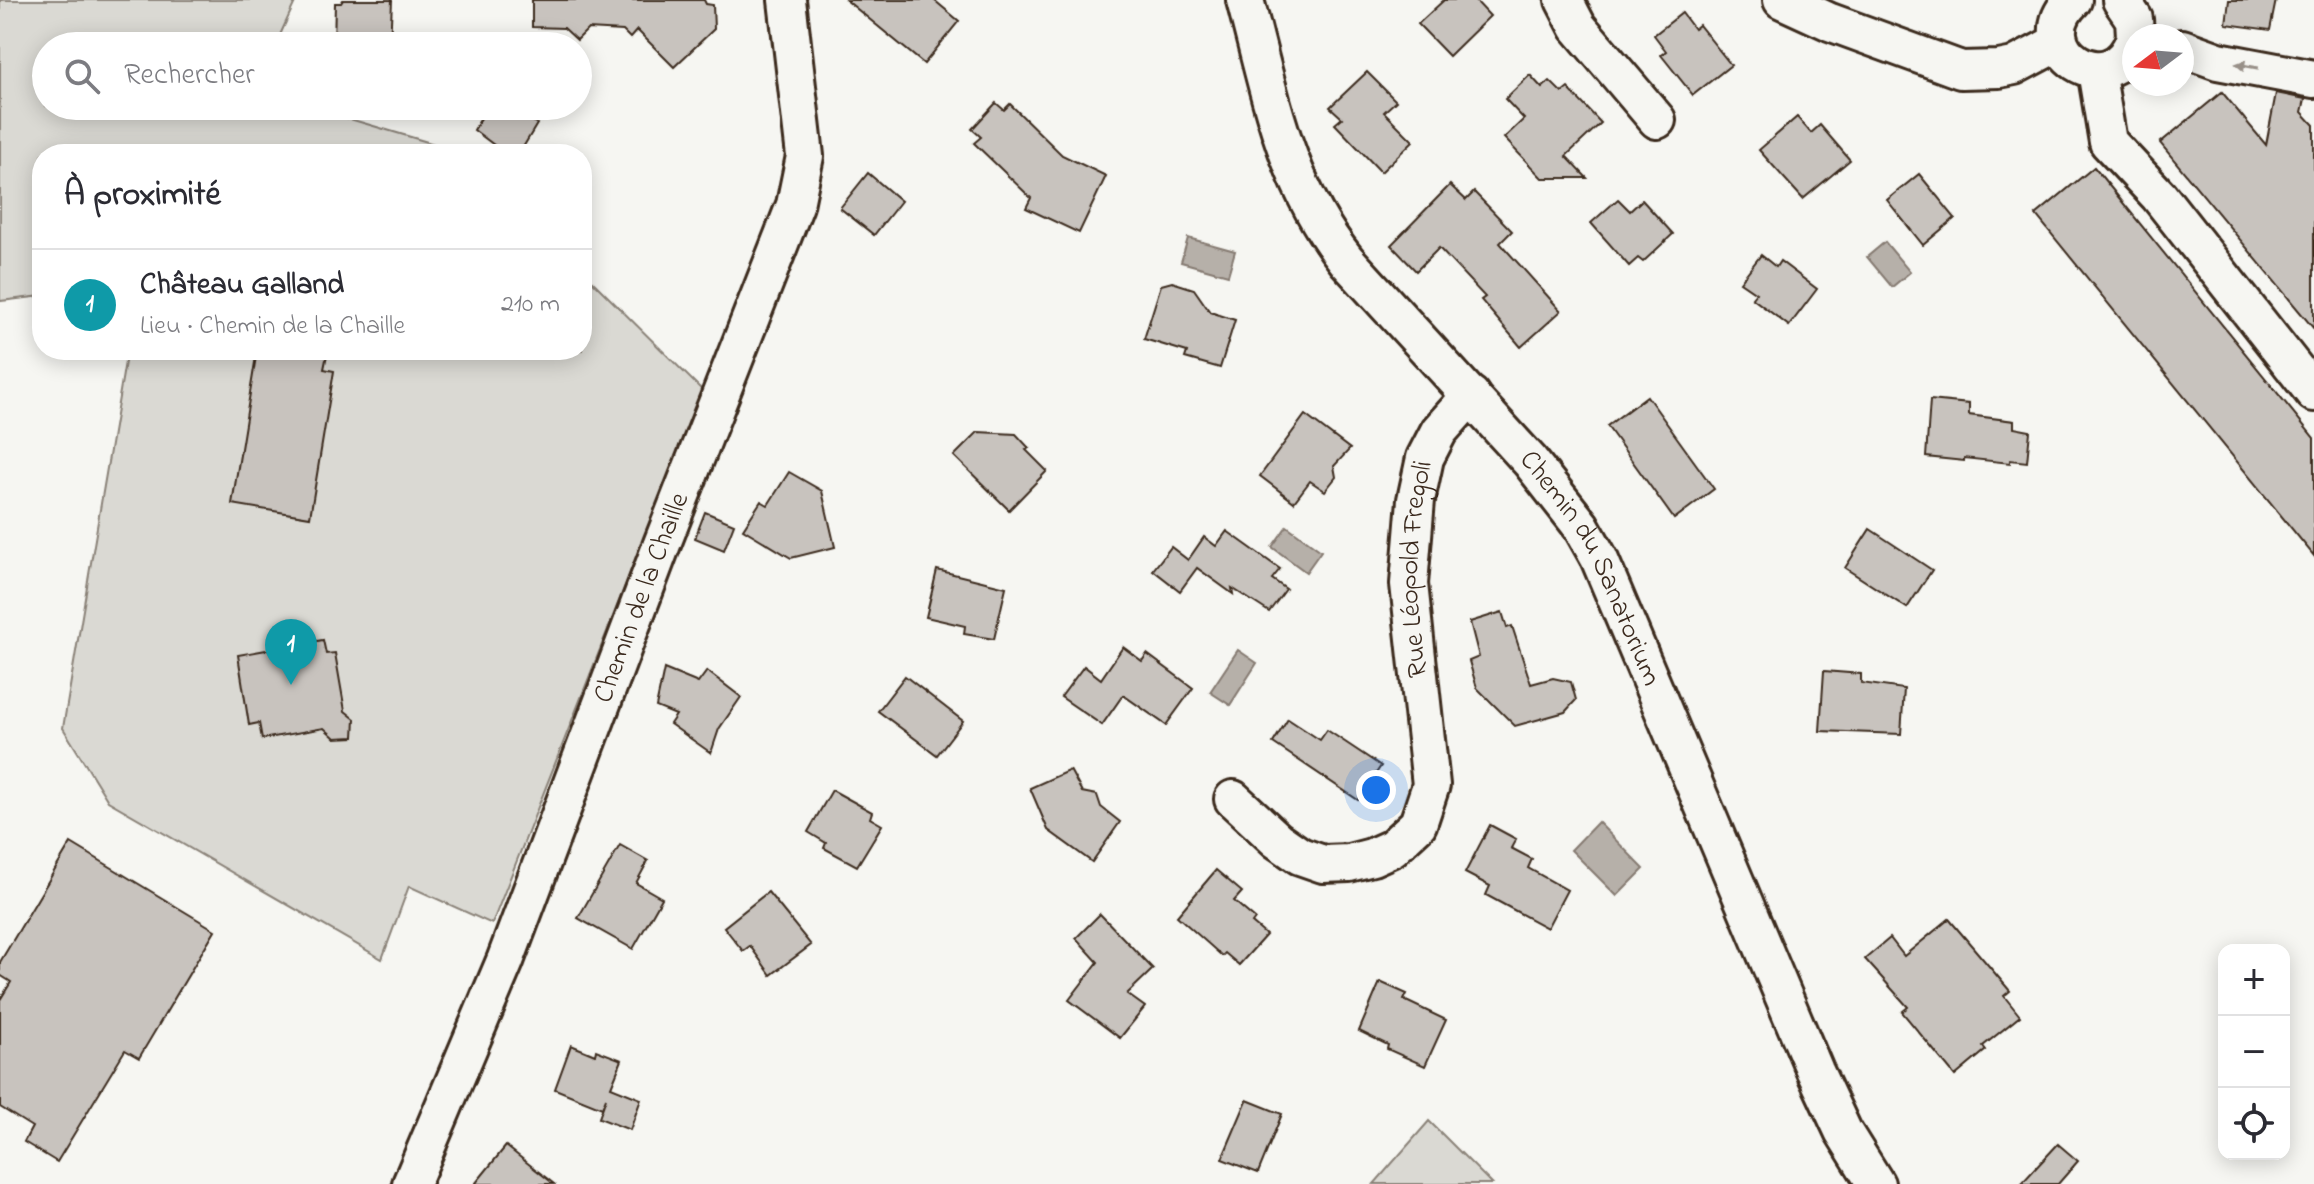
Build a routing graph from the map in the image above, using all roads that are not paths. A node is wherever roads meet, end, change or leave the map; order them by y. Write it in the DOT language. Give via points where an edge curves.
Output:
graph roads {
  1 [pos="787,0"];
  2 [pos="1245,0"];
  3 [pos="1564,0"];
  4 [pos="1782,0"];
  5 [pos="2073,0"];
  6 [pos="2059,42"];
  7 [pos="2194,52"];
  8 [pos="2122,60"];
  9 [pos="2096,70"];
  10 [pos="2314,79"];
  11 [pos="1657,120"];
  12 [pos="2314,393"];
  13 [pos="1471,395"];
  14 [pos="1233,799"];
  15 [pos="411,1184"];
  16 [pos="1876,1184"];
  1 -- 15 [label="street, Chemin de la Chaille" via="805,156 795,205 505,961"];
  2 -- 13 [label="street, Chemin du Sanatorium" via="1284,142 1309,206 1347,261"];
  3 -- 11 [label="street" via="1578,27"];
  4 -- 6 [label="street" via="1961,70 2014,66"];
  5 -- 6 [label="street" via="2060,18"];
  6 -- 9 [label="street" via="2073,62"];
  10 -- 7 [label="street, one-way"];
  8 -- 9 [label="street"];
  9 -- 12 [label="street" via="2108,142 2159,196"];
  13 -- 14 [label="street, Rue Léopold Fregoli" via="1439,431 1425,458 1416,500 1409,584 1431,785 1418,824 1392,848 1372,857 1323,864 1277,840"];
  13 -- 16 [label="street, Chemin du Sanatorium" via="1530,461 1599,558 1815,1071"];
}
